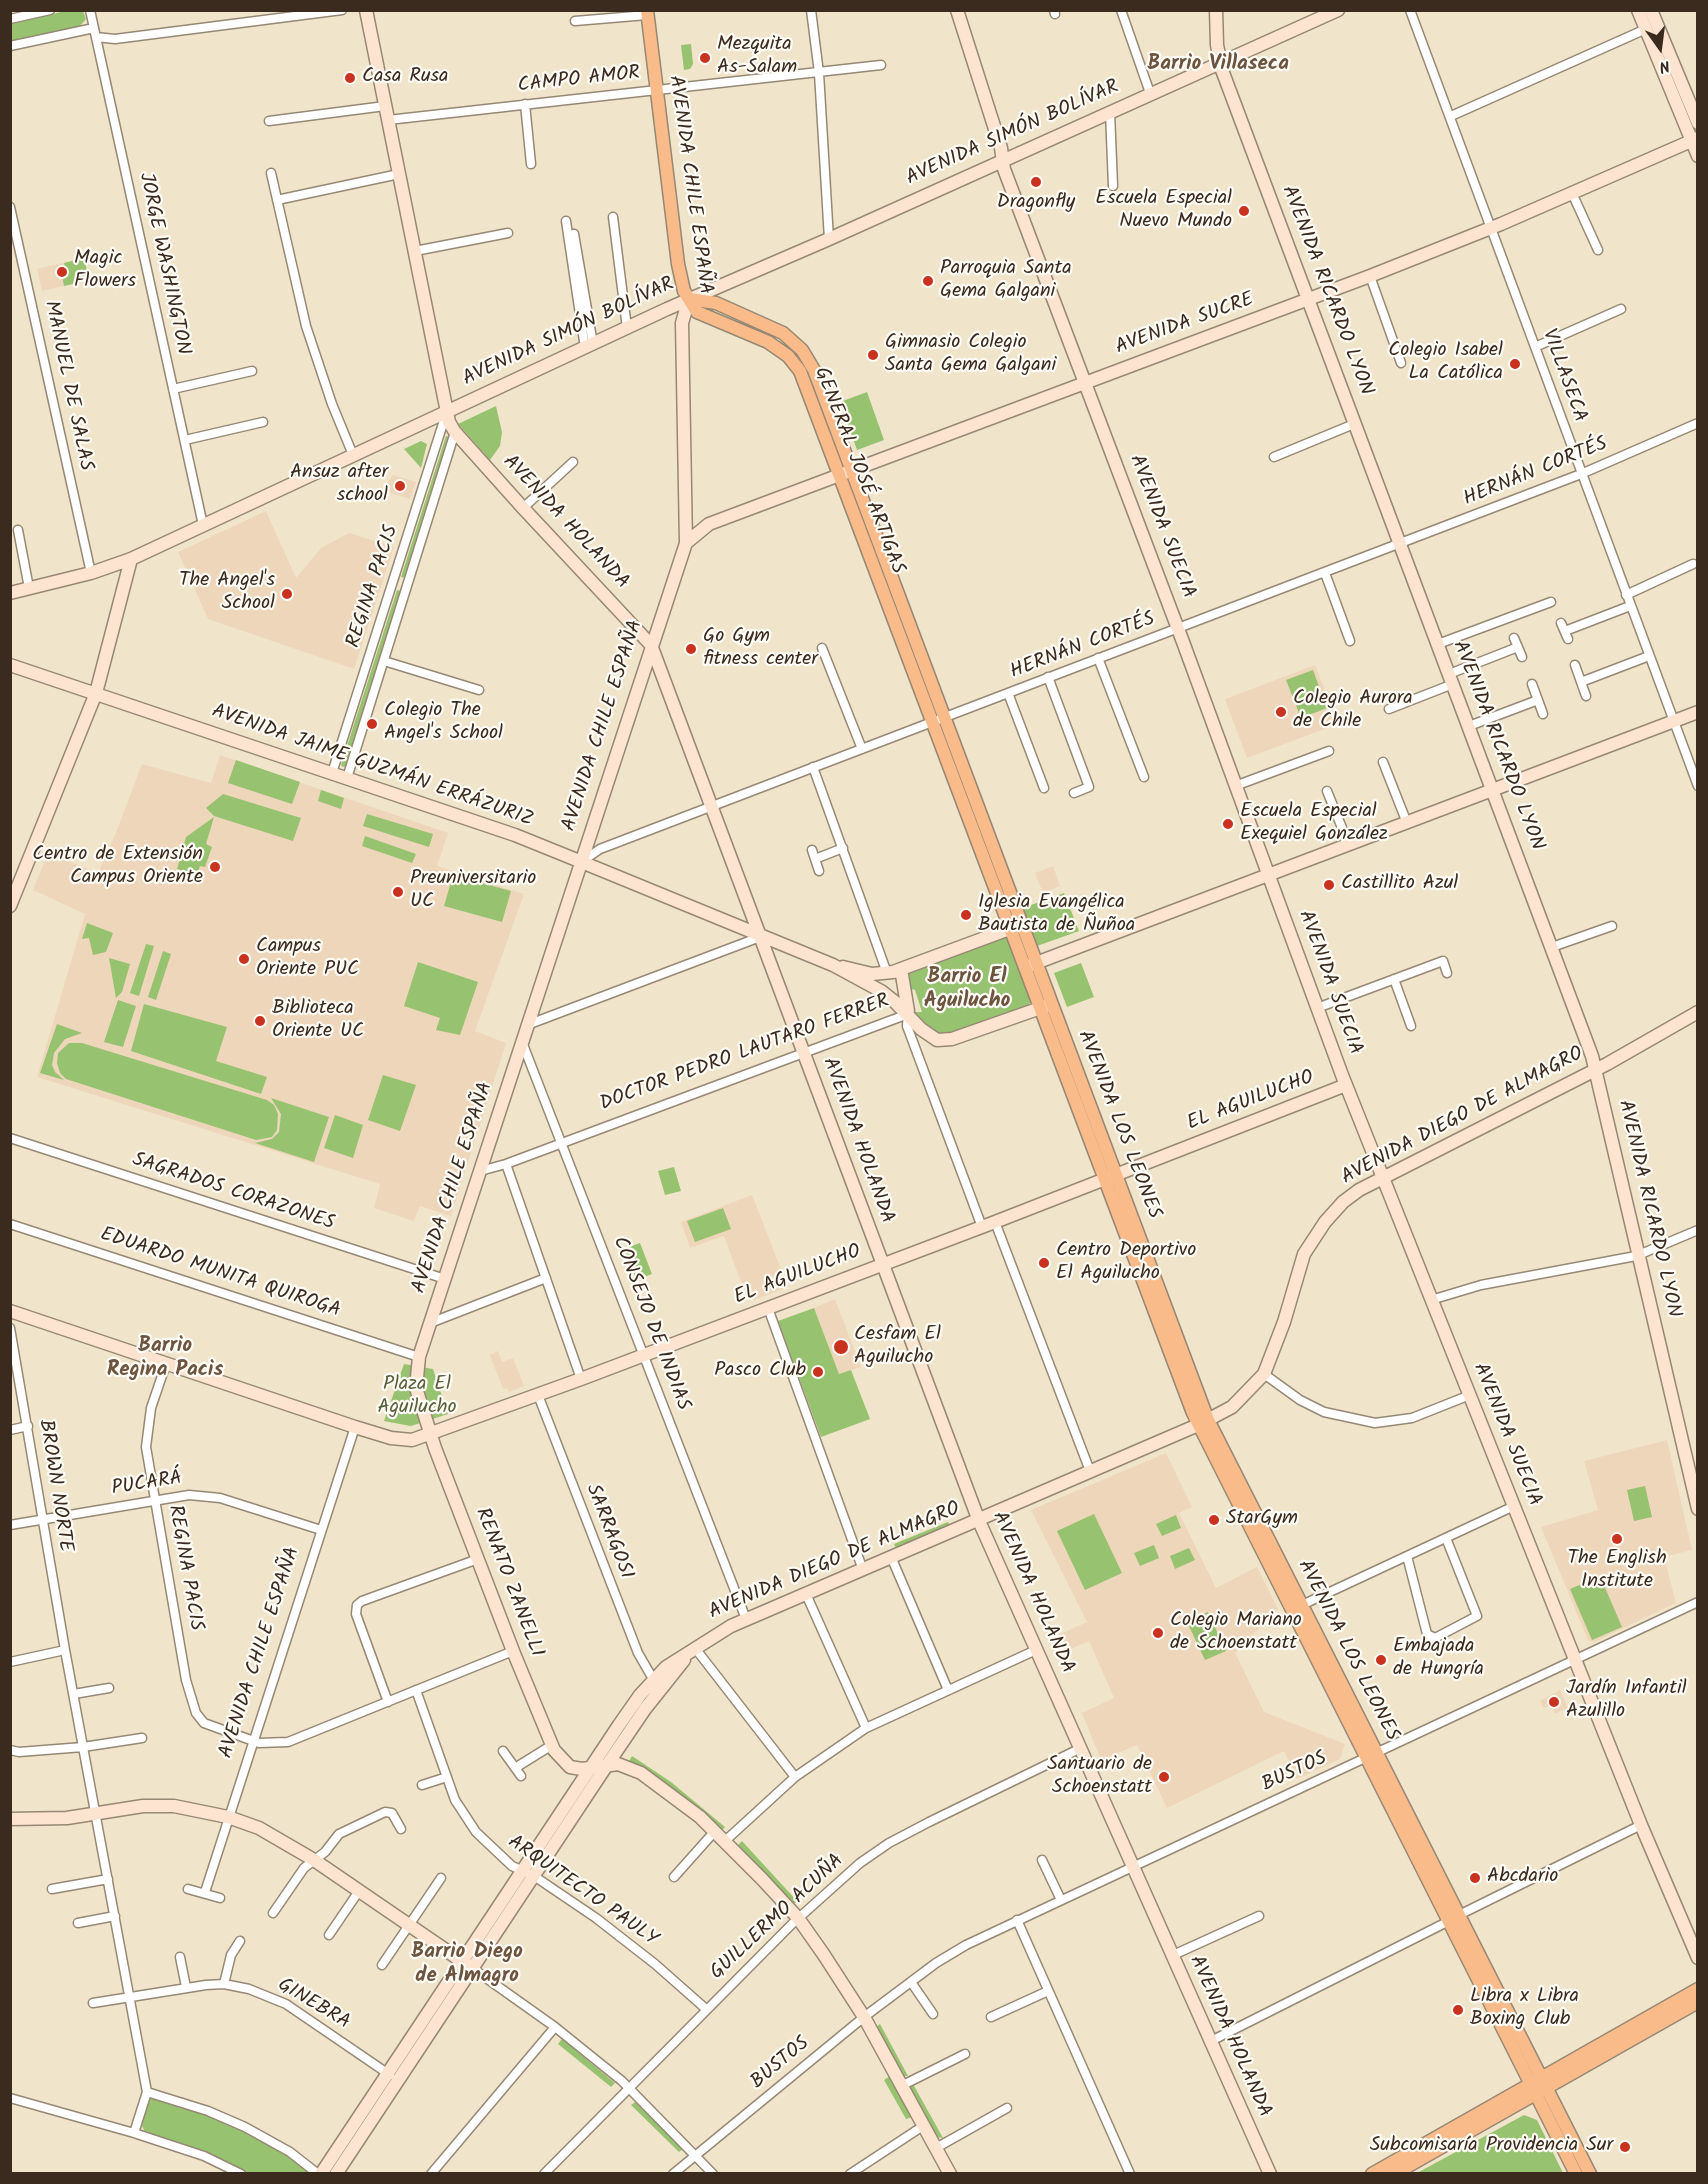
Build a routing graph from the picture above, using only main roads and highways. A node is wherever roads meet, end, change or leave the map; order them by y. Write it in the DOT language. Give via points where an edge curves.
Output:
graph roads {
  1 [pos="647,13"];
  2 [pos="689,299"];
  3 [pos="846,473"];
  4 [pos="1036,964"];
  5 [pos="1045,1007"];
  6 [pos="1203,1423"];
  7 [pos="1372,1756"];
  8 [pos="1698,1989"];
  9 [pos="1698,2002"];
  10 [pos="1539,2085"];
  11 [pos="1394,2173"];
  12 [pos="1372,2174"];
  13 [pos="1576,2174"];
  14 [pos="1590,2174"];
  1 -- 2 [label="main road, AVENIDA CHILE ESPAÑA" via="679,271"];
  2 -- 3 [label="main road, GENERAL JOSÉ ARTIGAS" via="697,312 762,339 793,360"];
  3 -- 4 [label="main road, GENERAL JOSÉ ARTIGAS"];
  3 -- 5 [label="main road, GENERAL JOSÉ ARTIGAS" via="931,723 1023,968"];
  4 -- 5 [label="main road, AVENIDA LOS LEONES"];
  5 -- 6 [label="main road, AVENIDA LOS LEONES" via="1104,1180"];
  5 -- 6 [label="main road, AVENIDA LOS LEONES" via="1116,1175"];
  6 -- 7 [label="main road, AVENIDA LOS LEONES"];
  6 -- 7 [label="main road, AVENIDA LOS LEONES" via="1302,1605"];
  7 -- 10 [label="main road, AVENIDA LOS LEONES"];
  8 -- 10 [label="main road"];
  9 -- 10 [label="main road"];
  10 -- 11 [label="main road"];
  10 -- 12 [label="main road"];
  10 -- 13 [label="main road, AVENIDA LOS LEONES"];
  10 -- 14 [label="main road, AVENIDA LOS LEONES"];
}
